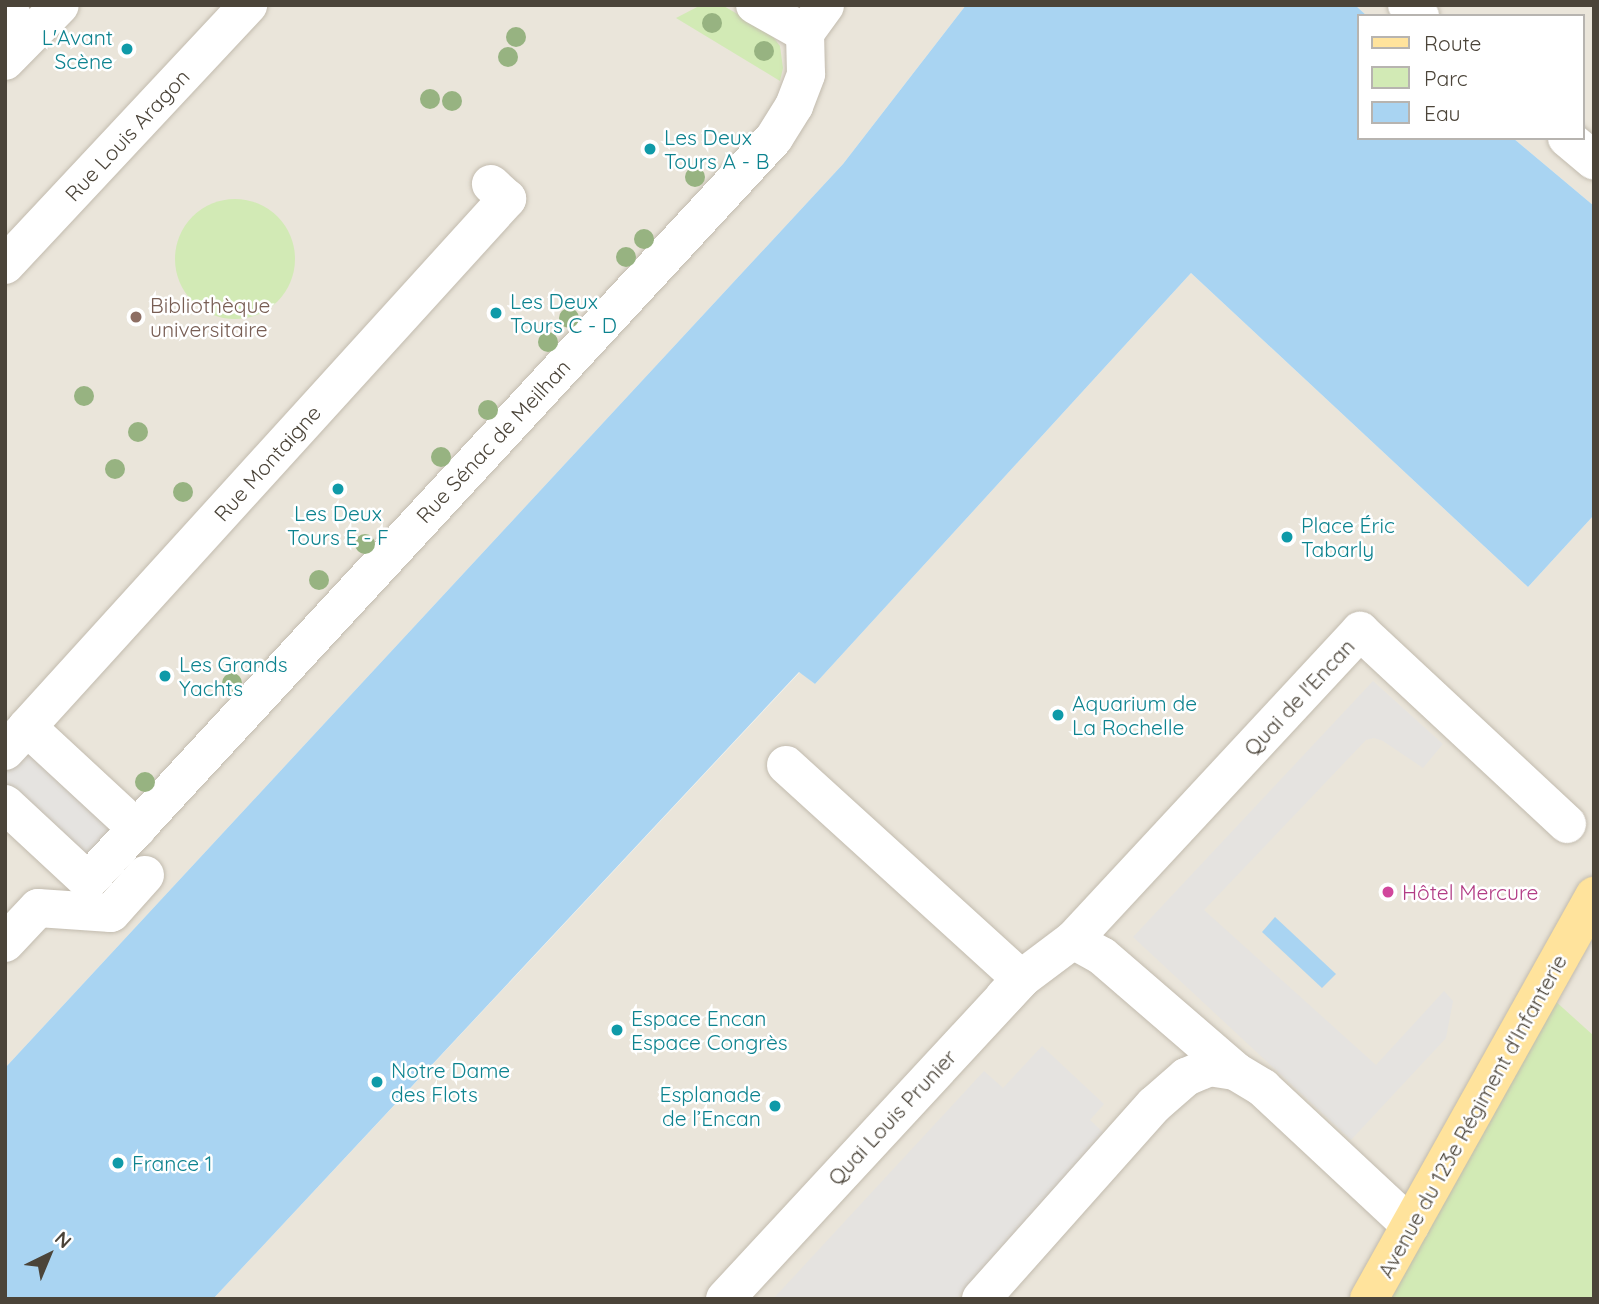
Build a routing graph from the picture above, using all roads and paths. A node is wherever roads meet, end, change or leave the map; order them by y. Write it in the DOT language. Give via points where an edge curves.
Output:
graph roads {
  1 [pos="60,5"];
  2 [pos="248,5"];
  3 [pos="755,5"];
  4 [pos="815,19"];
  5 [pos="5,61"];
  6 [pos="1569,140"];
  7 [pos="1594,161"];
  8 [pos="499,191"];
  9 [pos="5,265"];
  10 [pos="16,739"];
  11 [pos="786,765"];
  12 [pos="5,804"];
  13 [pos="1567,824"];
  14 [pos="137,829"];
  15 [pos="145,875"];
  16 [pos="1594,896"];
  17 [pos="1584,927"];
  18 [pos="1073,940"];
  19 [pos="5,943"];
  20 [pos="1021,978"];
  21 [pos="1235,1071"];
  22 [pos="1410,1225"];
  23 [pos="725,1299"];
  24 [pos="981,1299"];
  25 [pos="1369,1299"];
  1 -- 5 [label="street"];
  2 -- 9 [label="street, Rue Louis Aragon"];
  3 -- 4 [label="street"];
  4 -- 14 [label="street, Rue Sénac de Meilhan" via="806,74 794,106 774,138"];
  6 -- 7 [label="street"];
  8 -- 10 [label="street, Rue Montaigne"];
  10 -- 14 [label="street"];
  11 -- 20 [label="street"];
  12 -- 14 [label="street, Rue Sénac de Meilhan" via="88,881"];
  13 -- 18 [label="street, Quai de l'Encan" via="1360,631"];
  15 -- 19 [label="street" via="111,913 38,908"];
  16 -- 17 [label="main road, Avenue du 123e Régiment d'Infanterie"];
  17 -- 22 [label="main road, Avenue du 123e Régiment d'Infanterie"];
  18 -- 20 [label="street, Quai Louis Prunier"];
  18 -- 21 [label="street" via="1102,956"];
  20 -- 23 [label="street, Quai Louis Prunier"];
  21 -- 22 [label="street" via="1263,1088"];
  21 -- 24 [label="street" via="1209,1067 1177,1083"];
  22 -- 25 [label="main road, Avenue du 123e Régiment d'Infanterie"];
}
